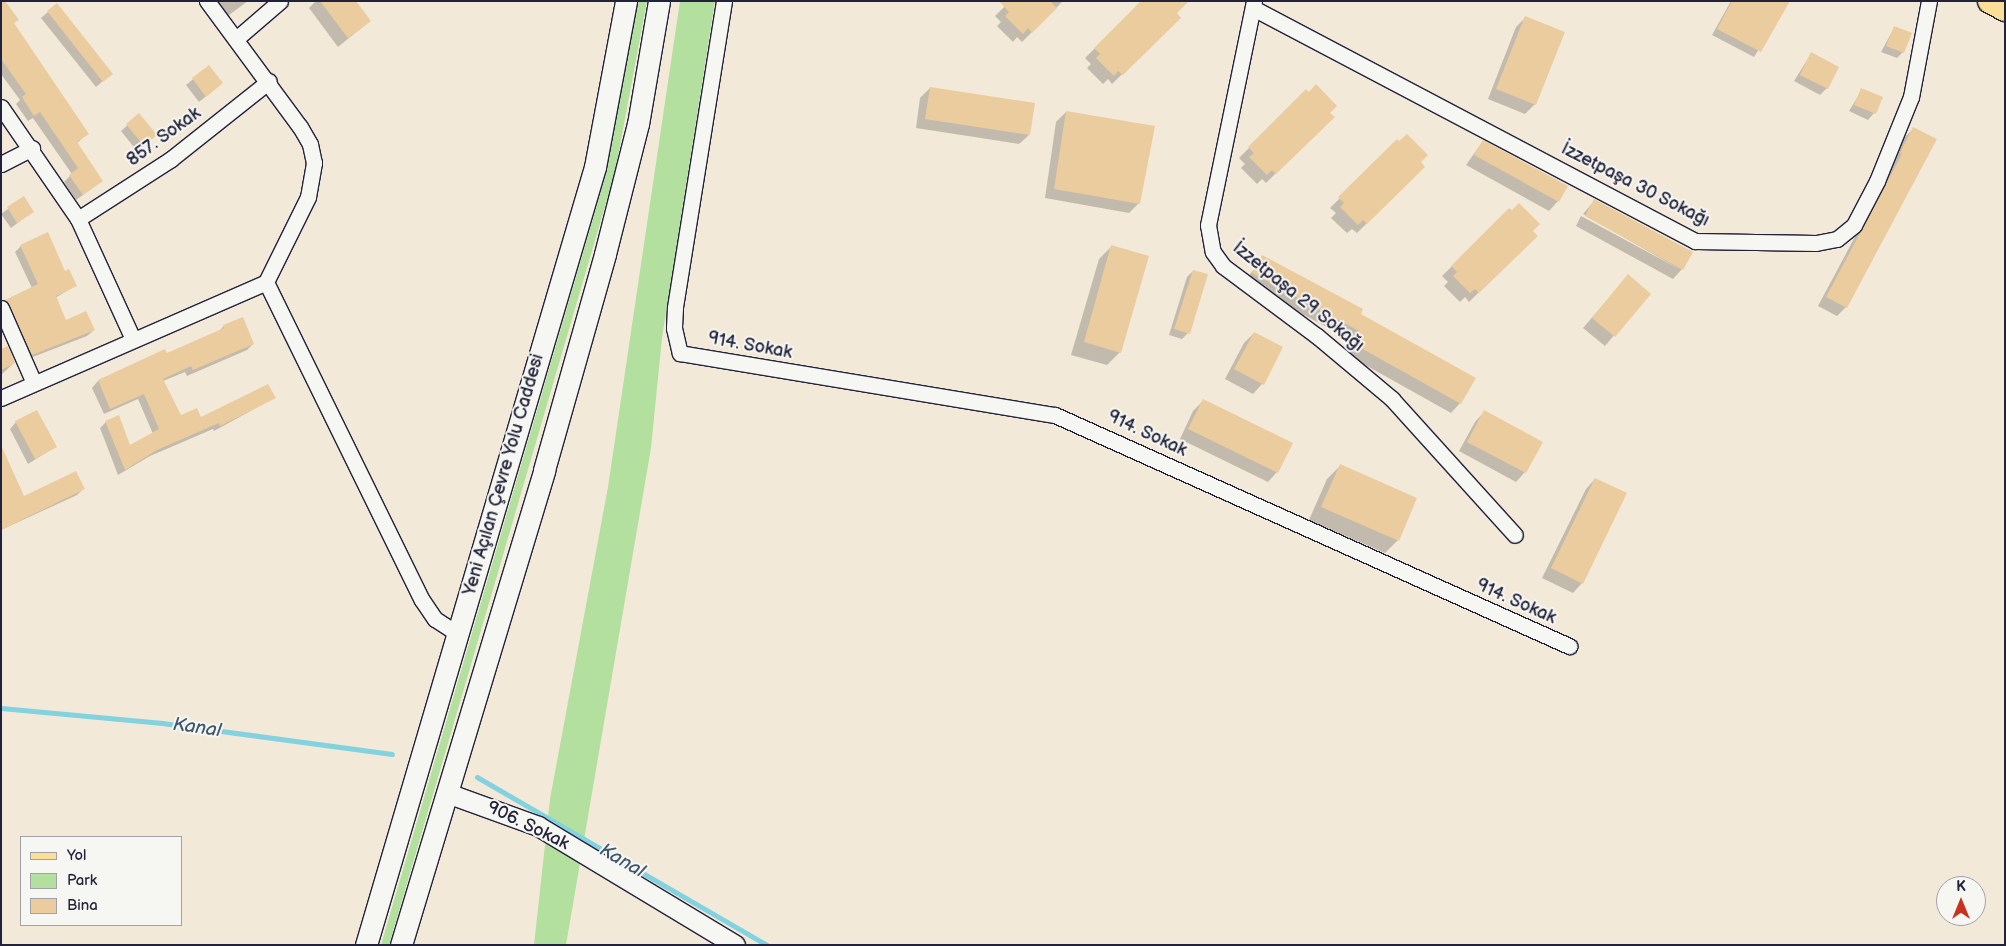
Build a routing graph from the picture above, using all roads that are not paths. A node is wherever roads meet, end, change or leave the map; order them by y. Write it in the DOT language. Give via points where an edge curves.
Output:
graph roads {
  1 [pos="207,1"];
  2 [pos="280,1"];
  3 [pos="626,1"];
  4 [pos="659,1"];
  5 [pos="724,1"];
  6 [pos="1929,1"];
  7 [pos="1990,1"];
  8 [pos="1254,4"];
  9 [pos="2005,9"];
  10 [pos="236,39"];
  11 [pos="269,81"];
  12 [pos="1,107"];
  13 [pos="32,148"];
  14 [pos="1,164"];
  15 [pos="78,219"];
  16 [pos="266,282"];
  17 [pos="1,308"];
  18 [pos="133,339"];
  19 [pos="34,383"];
  20 [pos="1,398"];
  21 [pos="1515,535"];
  22 [pos="458,634"];
  23 [pos="1569,646"];
  24 [pos="447,793"];
  25 [pos="366,945"];
  26 [pos="401,945"];
  27 [pos="735,945"];
  1 -- 10 [label="street"];
  2 -- 10 [label="street"];
  3 -- 22 [label="main road, Yeni Açılan Çevre Yolu Caddesi" via="595,167"];
  4 -- 24 [label="main road, Yeni Açılan Çevre Yolu Caddesi" via="638,124 607,246"];
  5 -- 23 [label="street, 914. Sokak" via="675,308 674,328 680,353 1055,415"];
  6 -- 8 [label="street, İzzetpaşa 30 Sokağı" via="1911,97 1878,181 1854,225 1837,239 1816,243 1695,241"];
  7 -- 9 [label="main road"];
  8 -- 21 [label="street, İzzetpaşa 29 Sokağı" via="1208,225 1213,252 1223,266 1317,336 1392,399"];
  10 -- 11 [label="street"];
  11 -- 15 [label="street, 857. Sokak" via="171,159"];
  11 -- 16 [label="street" via="305,135 314,163 308,197"];
  12 -- 13 [label="street"];
  13 -- 14 [label="street"];
  13 -- 15 [label="street"];
  15 -- 18 [label="street"];
  16 -- 18 [label="street"];
  16 -- 22 [label="street" via="422,600 435,619"];
  17 -- 19 [label="street"];
  18 -- 19 [label="street"];
  19 -- 20 [label="street"];
  22 -- 25 [label="main road, Yeni Açılan Çevre Yolu Caddesi"];
  24 -- 26 [label="main road, Yeni Açılan Çevre Yolu Caddesi"];
  24 -- 27 [label="street, 906. Sokak" via="538,826"];
}
